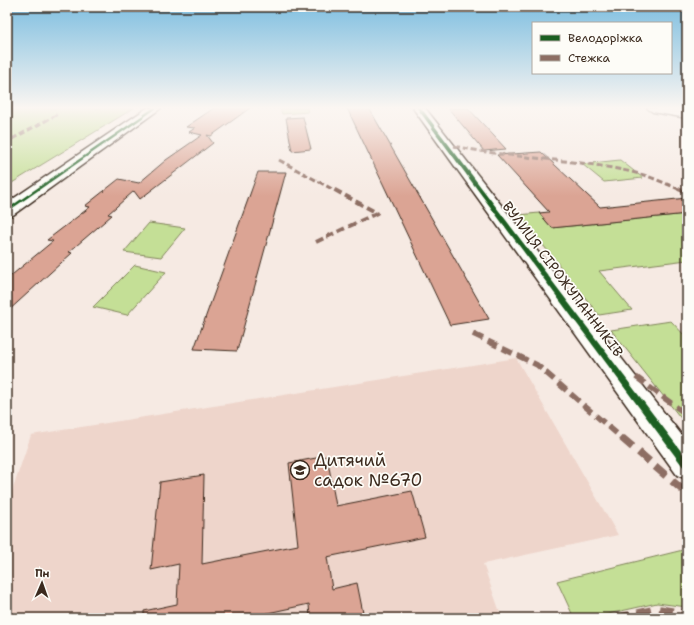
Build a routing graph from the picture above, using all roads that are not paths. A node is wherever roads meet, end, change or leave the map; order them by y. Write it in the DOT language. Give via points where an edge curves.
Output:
graph roads {
  1 [pos="113,137"];
  2 [pos="441,137"];
  3 [pos="7,211"];
  4 [pos="687,465"];
  1 -- 3 [label="street"];
  2 -- 4 [label="street, ВУЛИЦЯ СІРОЖУПАННИКІВ"];
}
